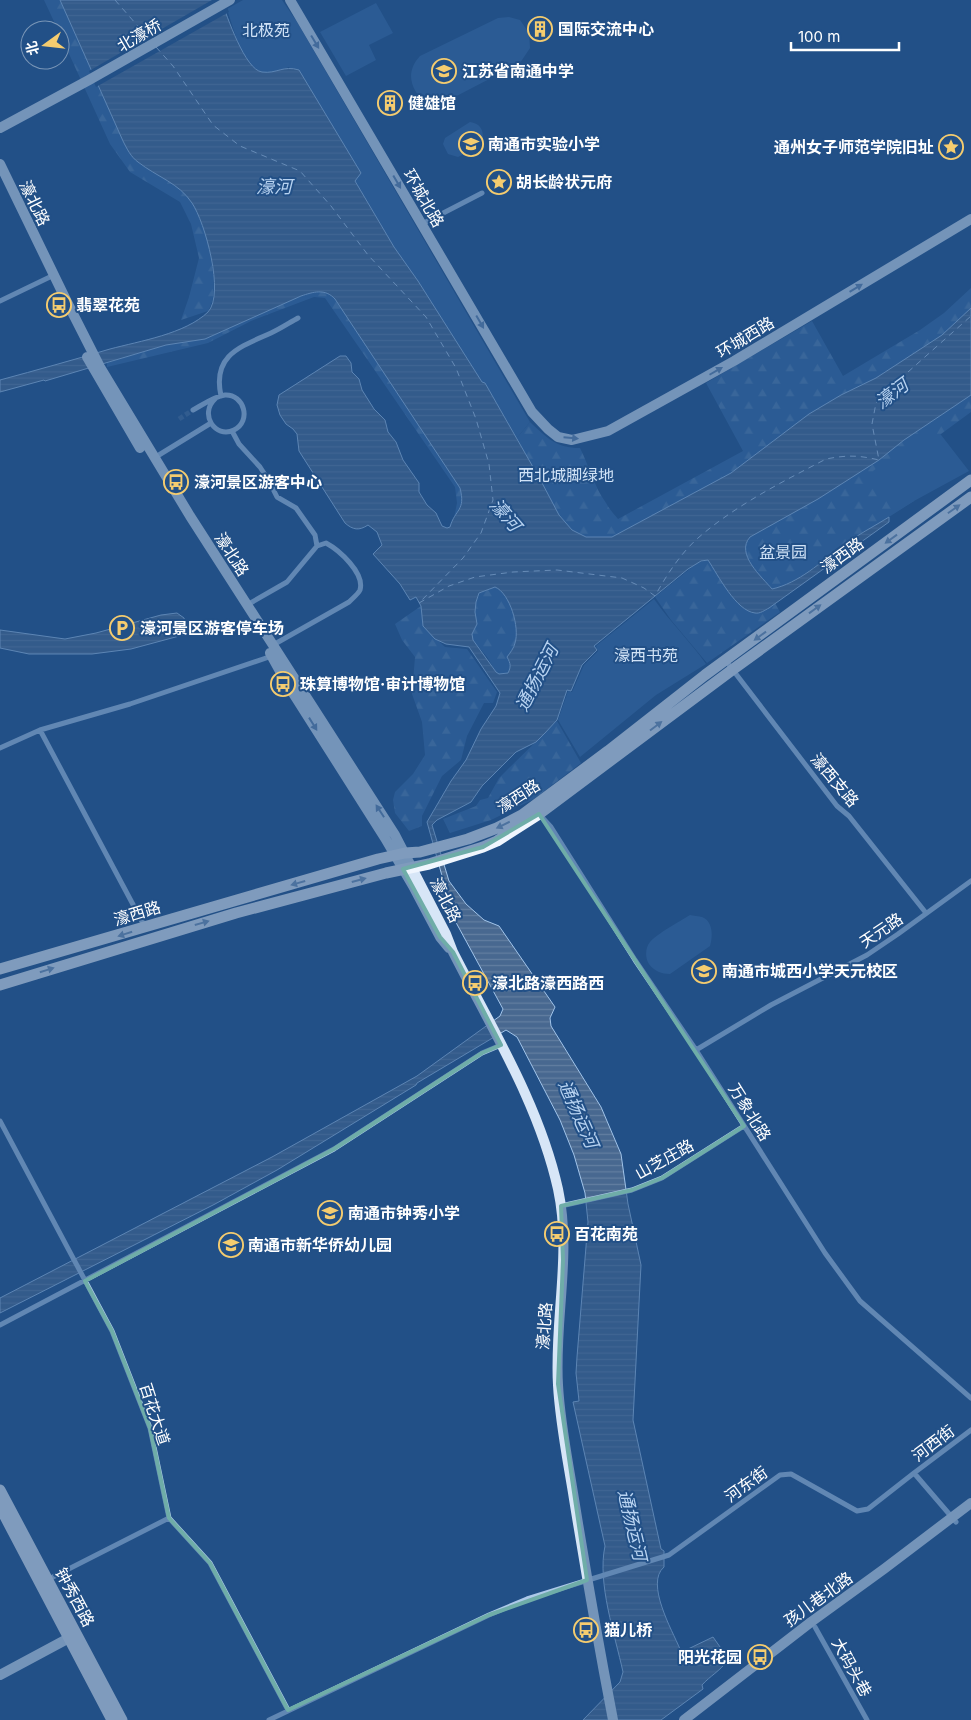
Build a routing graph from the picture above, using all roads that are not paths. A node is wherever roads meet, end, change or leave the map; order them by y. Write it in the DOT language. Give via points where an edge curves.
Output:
graph roads {
  1 [pos="230,0"];
  2 [pos="290,0"];
  3 [pos="0,128"];
  4 [pos="0,164"];
  5 [pos="0,181"];
  6 [pos="482,193"];
  7 [pos="971,219"];
  8 [pos="422,224"];
  9 [pos="51,276"];
  10 [pos="0,301"];
  11 [pos="298,318"];
  12 [pos="97,368"];
  13 [pos="218,397"];
  14 [pos="194,410"];
  15 [pos="532,412"];
  16 [pos="211,423"];
  17 [pos="232,431"];
  18 [pos="154,458"];
  19 [pos="969,489"];
  20 [pos="317,546"];
  21 [pos="248,605"];
  22 [pos="274,652"];
  23 [pos="729,665"];
  24 [pos="40,730"];
  25 [pos="0,748"];
  26 [pos="539,814"];
  27 [pos="400,854"];
  28 [pos="408,868"];
  29 [pos="971,881"];
  30 [pos="926,913"];
  31 [pos="145,928"];
  32 [pos="0,969"];
  33 [pos="0,985"];
  34 [pos="499,1043"];
  35 [pos="696,1050"];
  36 [pos="0,1121"];
  37 [pos="744,1126"];
  38 [pos="561,1206"];
  39 [pos="84,1278"];
  40 [pos="0,1325"];
  41 [pos="971,1398"];
  42 [pos="971,1430"];
  43 [pos="914,1473"];
  44 [pos="0,1490"];
  45 [pos="971,1503"];
  46 [pos="0,1507"];
  47 [pos="971,1510"];
  48 [pos="169,1518"];
  49 [pos="953,1520"];
  50 [pos="587,1580"];
  51 [pos="44,1582"];
  52 [pos="815,1627"];
  53 [pos="69,1638"];
  54 [pos="0,1675"];
  55 [pos="288,1710"];
  56 [pos="112,1720"];
  57 [pos="122,1720"];
  58 [pos="269,1720"];
  59 [pos="613,1720"];
  60 [pos="684,1720"];
  61 [pos="695,1720"];
  62 [pos="867,1720"];
  1 -- 3 [label="street, 北濠桥"];
  2 -- 8 [label="street, 环城北路, one-way"];
  4 -- 9 [label="street, 濠北路"];
  5 -- 9 [label="street, 濠北路"];
  6 -- 8 [label="street"];
  15 -- 7 [label="street, 环城西路, one-way" via="558,436 572,440 608,431 734,362"];
  8 -- 15 [label="street, 环城北路, one-way"];
  9 -- 10 [label="street"];
  9 -- 12 [label="street, 濠北路"];
  11 -- 13 [label="street" via="238,348 220,370"];
  12 -- 18 [label="street, 濠北路"];
  12 -- 22 [label="street, 濠北路" via="184,519"];
  13 -- 14 [label="street"];
  13 -- 16 [label="street" via="208,410"];
  13 -- 17 [label="street" via="233,396 242,405 244,417 238,428"];
  16 -- 17 [label="street" via="220,430"];
  16 -- 18 [label="street"];
  17 -- 20 [label="street" via="260,467 276,498 296,508 315,535"];
  18 -- 21 [label="street, 濠北路"];
  19 -- 23 [label="main road, 濠西路"];
  20 -- 21 [label="street" via="286,582"];
  20 -- 22 [label="street" via="326,543 355,568 361,582 360,592"];
  21 -- 22 [label="street, 濠北路"];
  22 -- 24 [label="street" via="130,704"];
  22 -- 27 [label="street, 濠北路" via="286,682"];
  26 -- 23 [label="main road, 濠西路, one-way"];
  23 -- 27 [label="main road, 濠西路, one-way" via="705,675 522,815 489,832 420,852"];
  23 -- 30 [label="street, 濠西支路" via="837,806 849,816"];
  24 -- 25 [label="street"];
  24 -- 31 [label="street"];
  26 -- 28 [label="main road, 濠西路" via="498,841"];
  26 -- 35 [label="street, 万象北路" via="551,827"];
  27 -- 28 [label="street, 濠北路"];
  27 -- 31 [label="main road, 濠西路, one-way"];
  33 -- 28 [label="main road, 濠西路, one-way" via="227,916"];
  28 -- 34 [label="street, 濠北路" via="440,937 453,952"];
  29 -- 30 [label="street, 天元路"];
  30 -- 35 [label="street, 天元路" via="868,955 771,1005"];
  31 -- 32 [label="main road, 濠西路, one-way"];
  34 -- 38 [label="street, 濠北路" via="544,1138"];
  34 -- 39 [label="street" via="334,1149"];
  35 -- 37 [label="street, 万象北路"];
  36 -- 39 [label="street, 百花大道"];
  37 -- 38 [label="street, 山芝庄路" via="662,1178 632,1190"];
  37 -- 41 [label="street, 万象北路" via="825,1253 860,1301"];
  38 -- 50 [label="street, 濠北路" via="563,1260 557,1348 560,1416"];
  39 -- 40 [label="street"];
  39 -- 48 [label="street, 百花大道" via="112,1331 150,1428"];
  42 -- 43 [label="street, 河西街"];
  43 -- 49 [label="street, 河西街"];
  43 -- 50 [label="street, 河东街" via="868,1509 857,1511 791,1474 780,1475 669,1555"];
  44 -- 51 [label="main road, 钟秀西路"];
  45 -- 49 [label="street, 孩儿巷北路"];
  46 -- 51 [label="main road, 钟秀西路"];
  47 -- 49 [label="street, 孩儿巷北路"];
  48 -- 51 [label="street"];
  48 -- 55 [label="street" via="210,1563"];
  49 -- 52 [label="street, 孩儿巷北路"];
  49 -- 60 [label="street, 孩儿巷北路" via="811,1622"];
  50 -- 55 [label="street, 河东街" via="488,1614"];
  50 -- 59 [label="street, 濠北路"];
  51 -- 53 [label="main road, 钟秀西路"];
  51 -- 57 [label="main road, 钟秀西路"];
  52 -- 61 [label="street, 孩儿巷北路"];
  52 -- 62 [label="street, 大码头巷"];
  53 -- 54 [label="street"];
  53 -- 56 [label="main road, 钟秀西路"];
  55 -- 58 [label="street, 河东街"];
}
